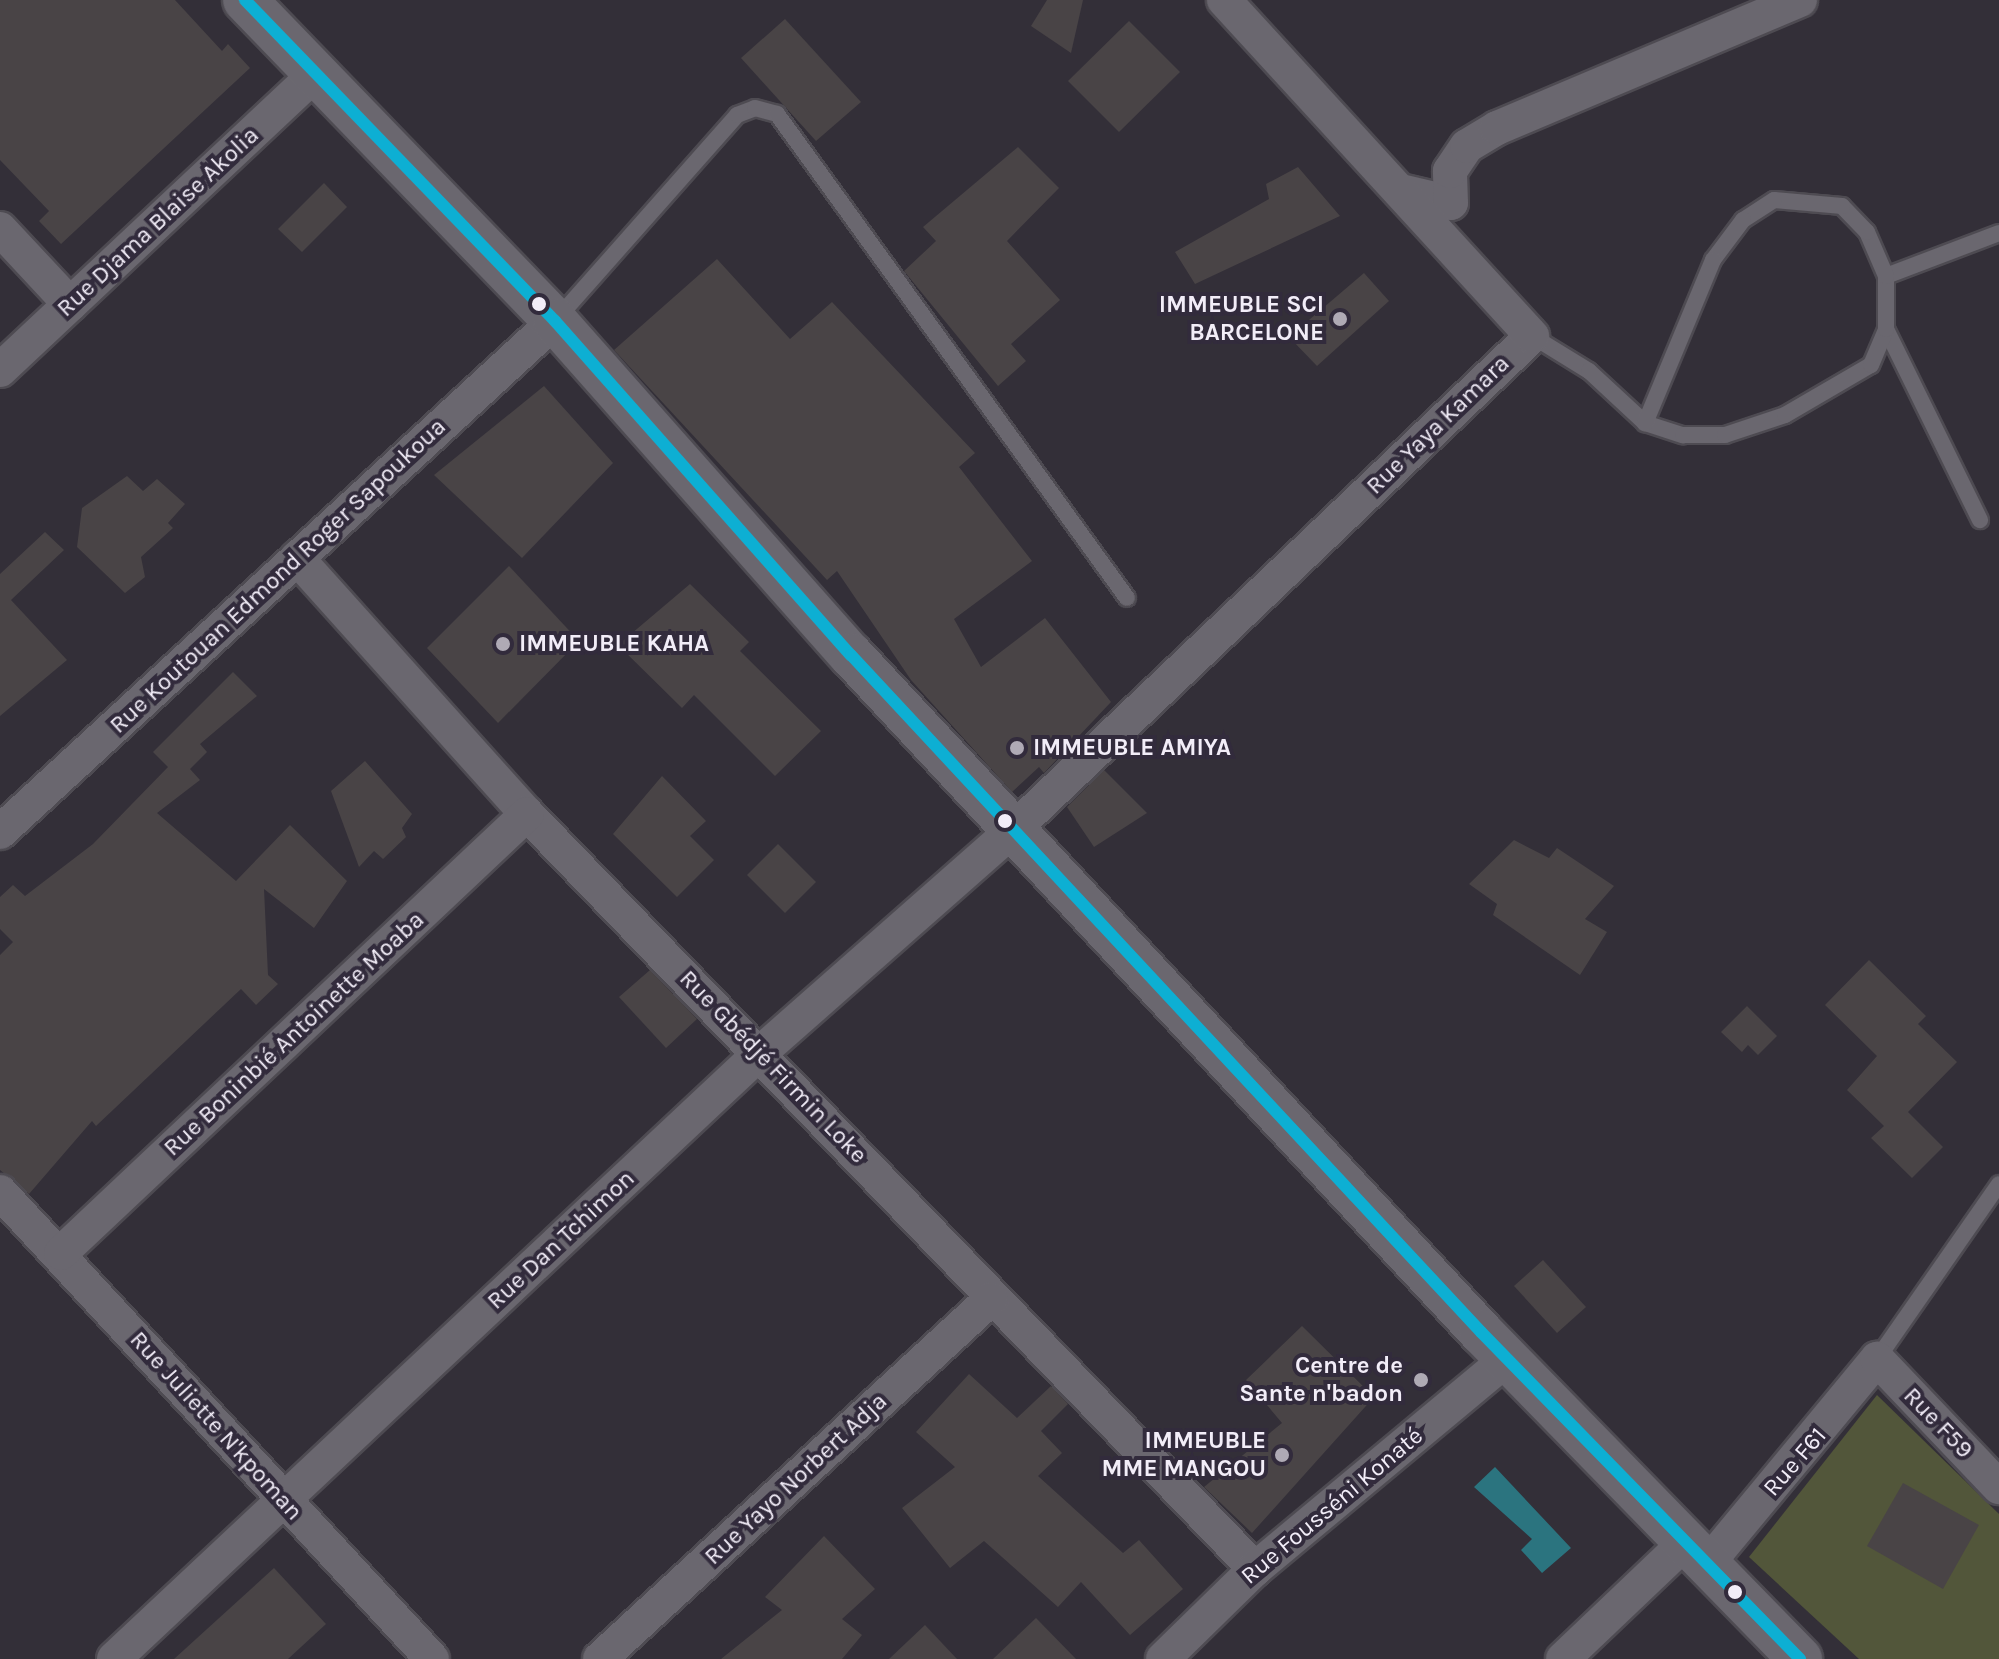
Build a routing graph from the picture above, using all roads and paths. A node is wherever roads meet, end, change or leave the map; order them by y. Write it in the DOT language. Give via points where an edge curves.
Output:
graph roads {
  1 [pos="245,0"];
  2 [pos="1224,0"];
  3 [pos="1800,0"];
  4 [pos="315,74"];
  5 [pos="1405,192"];
  6 [pos="0,229"];
  7 [pos="1999,233"];
  8 [pos="1886,276"];
  9 [pos="70,304"];
  10 [pos="555,321"];
  11 [pos="1886,329"];
  12 [pos="1532,336"];
  13 [pos="0,370"];
  14 [pos="1645,423"];
  15 [pos="1980,520"];
  16 [pos="297,558"];
  17 [pos="1127,598"];
  18 [pos="527,814"];
  19 [pos="1014,829"];
  20 [pos="0,832"];
  21 [pos="761,1052"];
  22 [pos="1999,1184"];
  23 [pos="0,1192"];
  24 [pos="61,1253"];
  25 [pos="991,1299"];
  26 [pos="1507,1359"];
  27 [pos="1877,1359"];
  28 [pos="1999,1487"];
  29 [pos="283,1503"];
  30 [pos="1698,1552"];
  31 [pos="1255,1569"];
  32 [pos="114,1659"];
  33 [pos="432,1659"];
  34 [pos="600,1659"];
  35 [pos="1163,1659"];
  36 [pos="1563,1659"];
  37 [pos="1800,1659"];
  1 -- 4 [label="street"];
  2 -- 5 [label="street, Rue Yaya Kamara"];
  3 -- 5 [label="street" via="1497,128 1467,146 1450,171 1451,203"];
  4 -- 9 [label="street, Rue Djama Blaise Akolia"];
  4 -- 10 [label="street"];
  5 -- 12 [label="street, Rue Yaya Kamara"];
  6 -- 9 [label="street"];
  7 -- 8 [label="lane"];
  8 -- 11 [label="lane"];
  8 -- 14 [label="lane" via="1867,232 1842,206 1774,200 1743,220 1713,260"];
  9 -- 13 [label="street, Rue Djama Blaise Akolia"];
  10 -- 16 [label="street, Rue Koutouan Edmond Roger Sapoukoua"];
  10 -- 17 [label="lane" via="737,115 755,108 777,114"];
  10 -- 19 [label="street"];
  11 -- 14 [label="lane" via="1871,365 1785,415 1725,435 1683,435"];
  11 -- 15 [label="lane"];
  12 -- 14 [label="lane" via="1589,371"];
  12 -- 19 [label="street, Rue Yaya Kamara"];
  16 -- 18 [label="street, Rue Gbédjé Firmin Loke"];
  16 -- 20 [label="street, Rue Koutouan Edmond Roger Sapoukoua"];
  18 -- 21 [label="street, Rue Gbédjé Firmin Loke"];
  18 -- 24 [label="street, Rue Boninbié Antoinette Moaba"];
  19 -- 21 [label="street, Rue Dan Tchimon"];
  19 -- 26 [label="street"];
  21 -- 25 [label="street, Rue Gbédjé Firmin Loke"];
  21 -- 29 [label="street, Rue Dan Tchimon"];
  22 -- 27 [label="lane"];
  23 -- 24 [label="street, Rue Juliette N'kpoman"];
  24 -- 29 [label="street, Rue Juliette N'kpoman"];
  25 -- 31 [label="street, Rue Gbédjé Firmin Loke"];
  25 -- 34 [label="street, Rue Yayo Norbert Adja"];
  26 -- 30 [label="street"];
  26 -- 31 [label="street, Rue Fousséni Konaté"];
  27 -- 28 [label="street, Rue F59"];
  27 -- 30 [label="street, Rue F61"];
  29 -- 32 [label="street, Rue Dan Tchimon"];
  29 -- 33 [label="street, Rue Juliette N'kpoman"];
  30 -- 36 [label="street, Rue F61"];
  30 -- 37 [label="street"];
  31 -- 35 [label="street, Rue Fousséni Konaté"];
}
